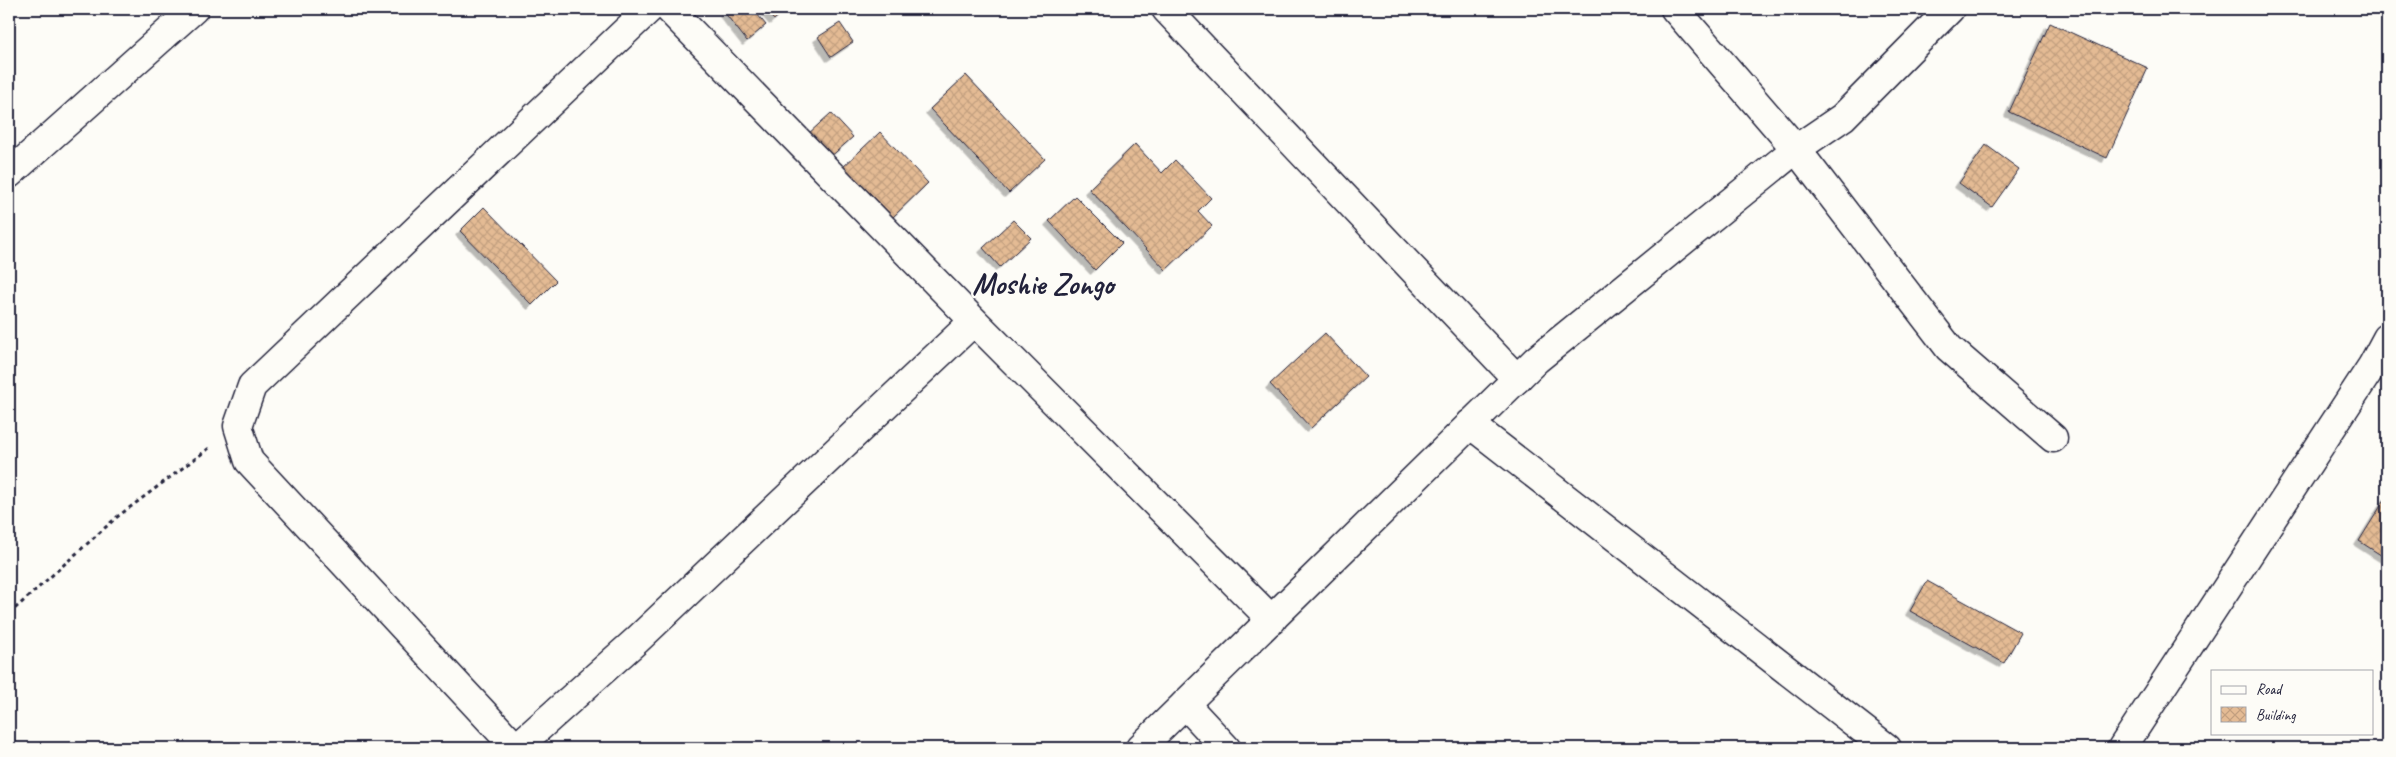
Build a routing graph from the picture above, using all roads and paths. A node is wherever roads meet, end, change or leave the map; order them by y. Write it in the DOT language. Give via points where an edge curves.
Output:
graph roads {
  1 [pos="194,9"];
  2 [pos="649,9"];
  3 [pos="669,9"];
  4 [pos="1166,9"];
  5 [pos="1675,9"];
  6 [pos="1950,9"];
  7 [pos="1796,149"];
  8 [pos="9,174"];
  9 [pos="974,321"];
  10 [pos="2387,338"];
  11 [pos="1517,379"];
  12 [pos="1470,424"];
  13 [pos="238,426"];
  14 [pos="2053,438"];
  15 [pos="9,614"];
  16 [pos="1272,620"];
  17 [pos="1185,704"];
  18 [pos="516,748"];
  19 [pos="1140,748"];
  20 [pos="1226,748"];
  21 [pos="1887,748"];
  22 [pos="2122,748"];
  1 -- 8 [label="street"];
  2 -- 13 [label="street" via="252,386"];
  3 -- 9 [label="street"];
  4 -- 11 [label="street"];
  5 -- 7 [label="street"];
  6 -- 7 [label="street" via="1843,117"];
  7 -- 11 [label="street" via="1536,360"];
  7 -- 14 [label="street" via="1949,348"];
  9 -- 16 [label="street"];
  9 -- 18 [label="street" via="637,640"];
  10 -- 22 [label="street" via="2372,366"];
  11 -- 12 [label="street"];
  12 -- 16 [label="street"];
  12 -- 21 [label="street"];
  13 -- 15 [label="path" via="117,516"];
  13 -- 18 [label="street" via="249,461"];
  16 -- 17 [label="street"];
  17 -- 19 [label="street"];
  17 -- 20 [label="street"];
}
